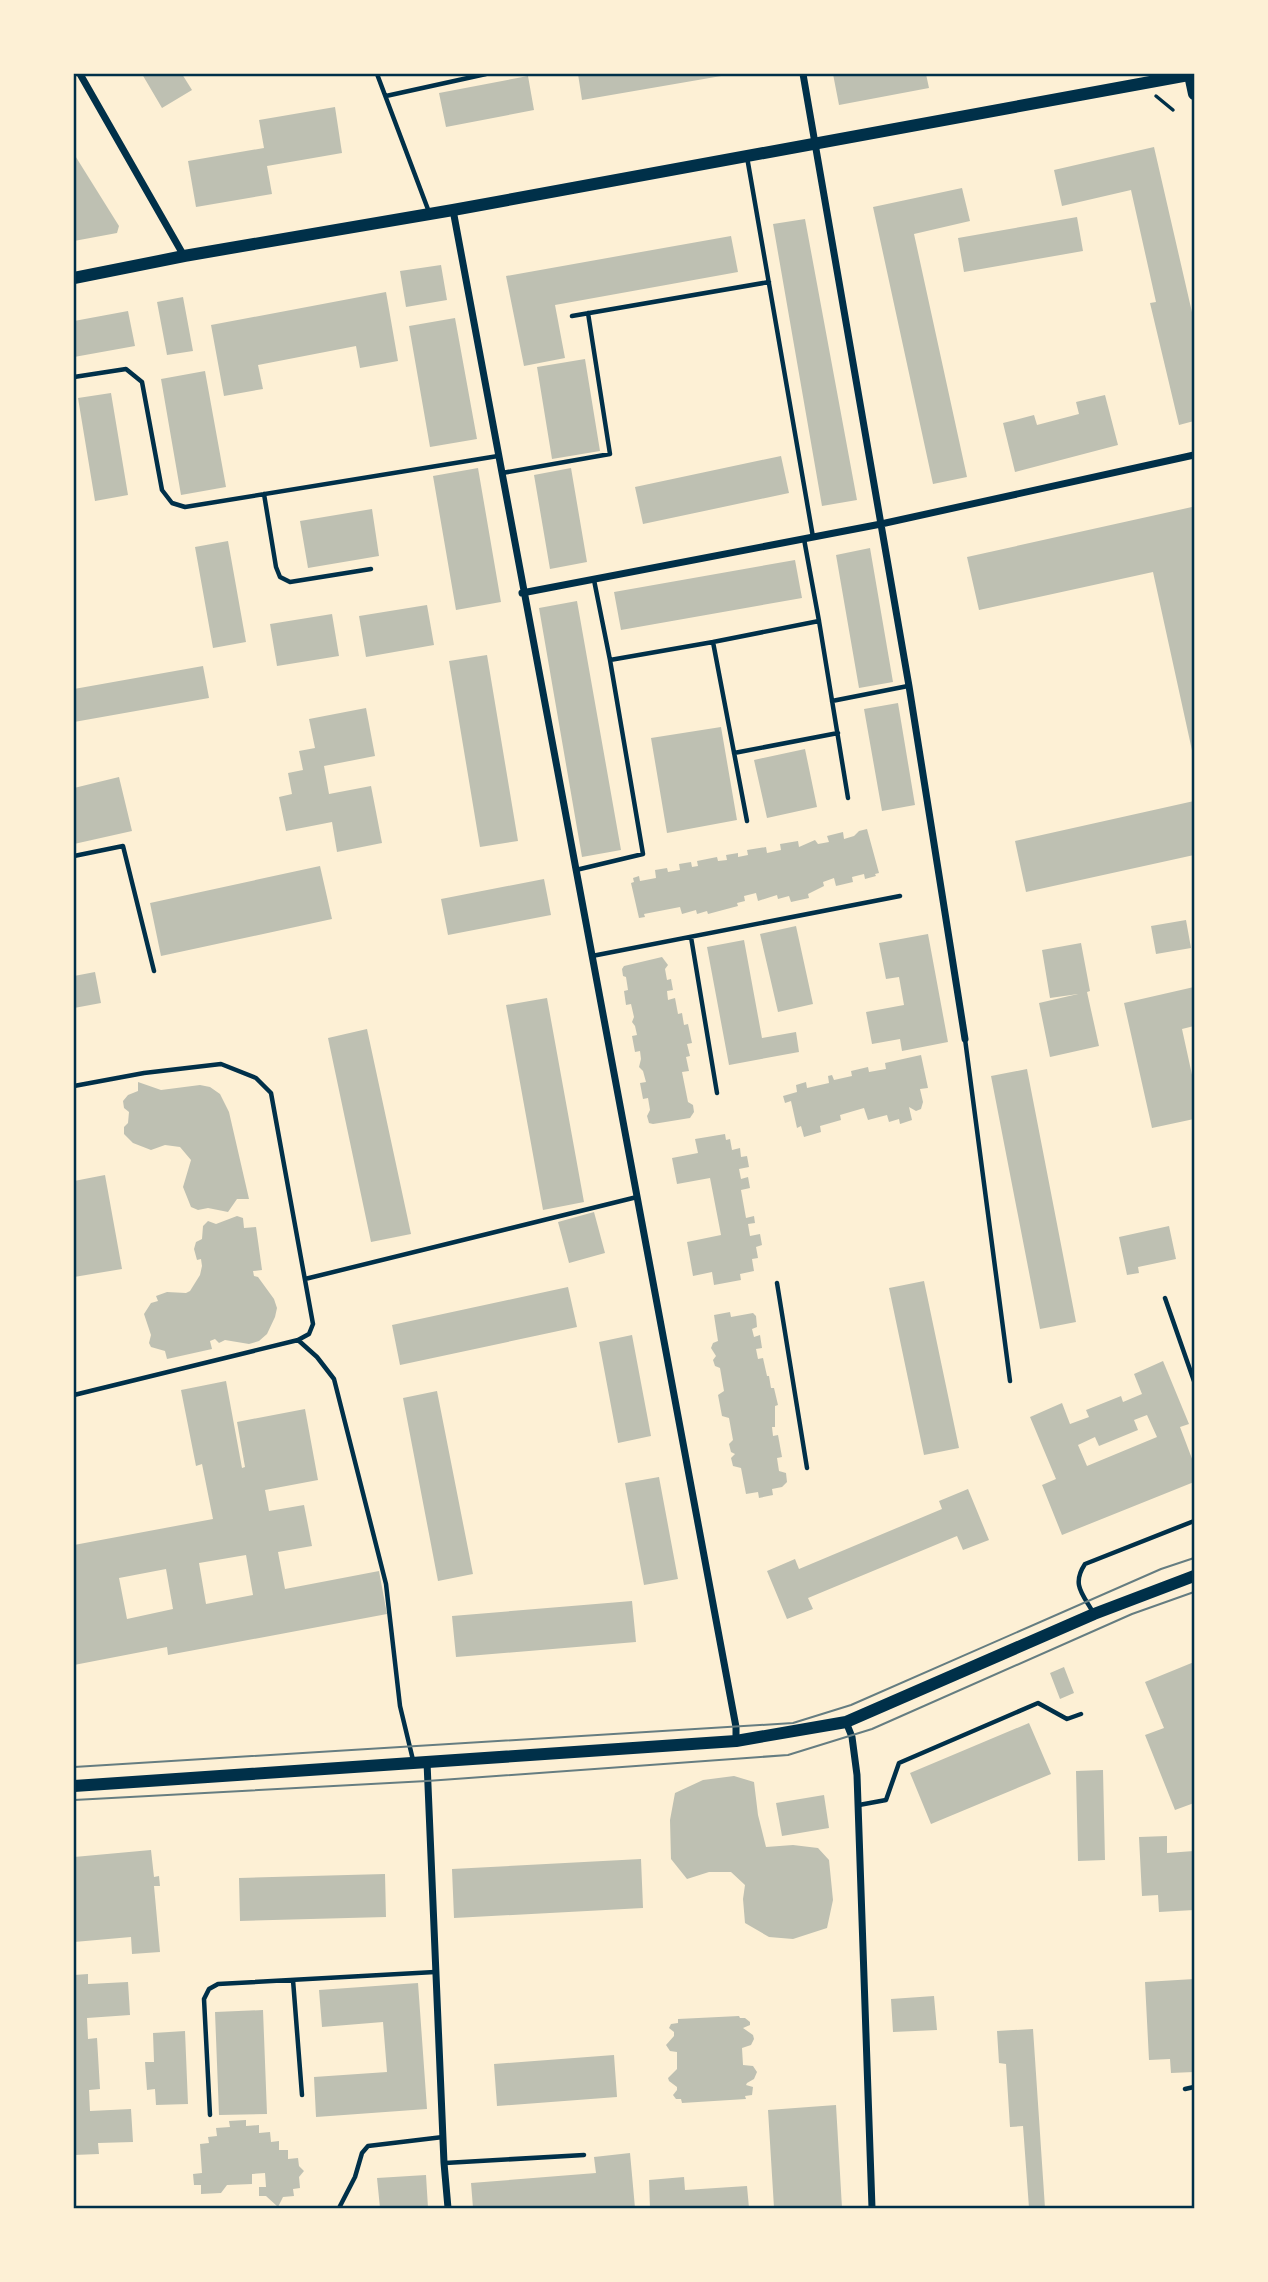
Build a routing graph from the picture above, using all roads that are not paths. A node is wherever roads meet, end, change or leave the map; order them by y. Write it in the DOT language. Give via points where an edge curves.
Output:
graph roads {
  1 [pos="80,74"];
  2 [pos="377,74"];
  3 [pos="486,74"];
  4 [pos="803,74"];
  5 [pos="1191,74"];
  6 [pos="1195,94"];
  7 [pos="386,96"];
  8 [pos="817,144"];
  9 [pos="747,156"];
  10 [pos="453,210"];
  11 [pos="429,213"];
  12 [pos="184,256"];
  13 [pos="74,278"];
  14 [pos="769,282"];
  15 [pos="587,313"];
  16 [pos="572,316"];
  17 [pos="74,377"];
  18 [pos="1195,455"];
  19 [pos="498,456"];
  20 [pos="501,474"];
  21 [pos="264,494"];
  22 [pos="881,524"];
  23 [pos="808,538"];
  24 [pos="371,569"];
  25 [pos="594,579"];
  26 [pos="522,593"];
  27 [pos="819,621"];
  28 [pos="713,642"];
  29 [pos="610,660"];
  30 [pos="909,685"];
  31 [pos="832,701"];
  32 [pos="838,733"];
  33 [pos="734,753"];
  34 [pos="848,798"];
  35 [pos="747,821"];
  36 [pos="74,856"];
  37 [pos="575,870"];
  38 [pos="900,896"];
  39 [pos="691,937"];
  40 [pos="591,956"];
  41 [pos="154,971"];
  42 [pos="965,1040"];
  43 [pos="74,1086"];
  44 [pos="717,1093"];
  45 [pos="637,1197"];
  46 [pos="305,1279"];
  47 [pos="777,1283"];
  48 [pos="1165,1298"];
  49 [pos="298,1340"];
  50 [pos="1010,1381"];
  51 [pos="1195,1381"];
  52 [pos="74,1395"];
  53 [pos="807,1468"];
  54 [pos="1195,1521"];
  55 [pos="1195,1576"];
  56 [pos="1094,1614"];
  57 [pos="1081,1714"];
  58 [pos="846,1722"];
  59 [pos="736,1741"];
  60 [pos="420,1762"];
  61 [pos="74,1786"];
  62 [pos="858,1805"];
  63 [pos="435,1972"];
  64 [pos="293,1980"];
  65 [pos="1195,2087"];
  66 [pos="1185,2089"];
  67 [pos="302,2095"];
  68 [pos="210,2115"];
  69 [pos="443,2137"];
  70 [pos="584,2155"];
  71 [pos="444,2163"];
  72 [pos="339,2208"];
  73 [pos="448,2208"];
  74 [pos="872,2208"];
  1 -- 12 [label="street"];
  2 -- 7 [label="lane"];
  3 -- 7 [label="lane"];
  4 -- 8 [label="street"];
  5 -- 6 [label="street"];
  5 -- 8 [label="street"];
  7 -- 11 [label="lane"];
  8 -- 9 [label="street"];
  8 -- 22 [label="street"];
  9 -- 10 [label="street"];
  9 -- 14 [label="lane"];
  10 -- 11 [label="street"];
  10 -- 19 [label="street"];
  11 -- 12 [label="street"];
  12 -- 13 [label="street"];
  14 -- 15 [label="lane"];
  14 -- 23 [label="lane"];
  15 -- 16 [label="lane"];
  15 -- 20 [label="lane" via="610,454"];
  17 -- 21 [label="lane" via="127,369 142,382 162,490 172,503 185,507"];
  18 -- 22 [label="street"];
  19 -- 20 [label="street"];
  19 -- 21 [label="lane"];
  20 -- 26 [label="street"];
  21 -- 24 [label="lane" via="280,578 290,582"];
  22 -- 23 [label="street"];
  22 -- 30 [label="street"];
  23 -- 25 [label="street"];
  23 -- 27 [label="lane"];
  25 -- 26 [label="street"];
  25 -- 29 [label="lane"];
  26 -- 37 [label="street"];
  27 -- 28 [label="lane"];
  27 -- 31 [label="lane"];
  28 -- 29 [label="lane"];
  28 -- 33 [label="lane"];
  29 -- 37 [label="lane" via="643,854"];
  30 -- 31 [label="lane"];
  30 -- 42 [label="street"];
  31 -- 32 [label="lane"];
  32 -- 33 [label="lane"];
  32 -- 34 [label="lane"];
  33 -- 35 [label="lane"];
  36 -- 41 [label="lane" via="123,846"];
  37 -- 40 [label="street"];
  38 -- 39 [label="lane"];
  39 -- 40 [label="lane"];
  39 -- 44 [label="lane"];
  40 -- 45 [label="street"];
  42 -- 50 [label="lane"];
  43 -- 46 [label="lane" via="221,1064 256,1078 271,1093"];
  45 -- 46 [label="lane"];
  45 -- 59 [label="street"];
  46 -- 49 [label="lane" via="313,1324 309,1334"];
  47 -- 53 [label="lane"];
  48 -- 51 [label="lane"];
  49 -- 52 [label="lane"];
  49 -- 60 [label="lane" via="334,1379 386,1584 400,1706"];
  54 -- 56 [label="lane" via="1085,1564 1078,1574 1079,1587"];
  55 -- 56 [label="street"];
  56 -- 58 [label="street"];
  57 -- 62 [label="lane" via="1067,1719 1038,1703 899,1763 886,1800"];
  58 -- 59 [label="street"];
  58 -- 62 [label="street" via="852,1737"];
  59 -- 60 [label="street"];
  60 -- 61 [label="street"];
  60 -- 63 [label="street"];
  62 -- 74 [label="street"];
  63 -- 64 [label="lane"];
  63 -- 69 [label="street"];
  64 -- 67 [label="lane"];
  64 -- 68 [label="lane" via="218,1984 209,1989 204,1999"];
  65 -- 66 [label="lane"];
  69 -- 71 [label="street"];
  69 -- 72 [label="lane" via="368,2146"];
  70 -- 71 [label="lane"];
  71 -- 73 [label="street"];
}
